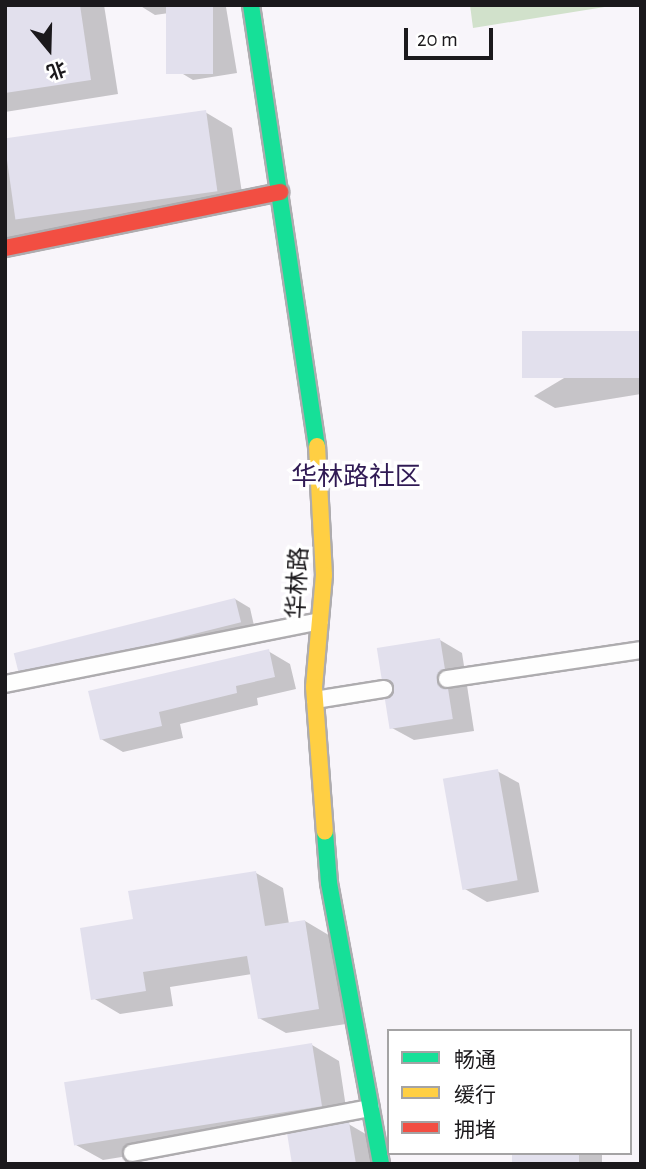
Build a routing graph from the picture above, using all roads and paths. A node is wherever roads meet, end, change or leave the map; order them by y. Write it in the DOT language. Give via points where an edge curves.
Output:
graph roads {
  1 [pos="251,5"];
  2 [pos="280,192"];
  3 [pos="5,248"];
  4 [pos="320,621"];
  5 [pos="641,650"];
  6 [pos="447,679"];
  7 [pos="5,684"];
  8 [pos="384,689"];
  9 [pos="315,700"];
  10 [pos="371,1108"];
  11 [pos="132,1153"];
  12 [pos="381,1164"];
  1 -- 2 [label="street, 华林路"];
  2 -- 3 [label="street"];
  2 -- 4 [label="street, 华林路" via="316,429 324,516"];
  4 -- 7 [label="lane"];
  4 -- 9 [label="street, 华林路"];
  5 -- 6 [label="lane"];
  8 -- 9 [label="lane"];
  9 -- 10 [label="street, 华林路" via="329,883"];
  10 -- 11 [label="lane"];
  10 -- 12 [label="street, 华林路"];
}
